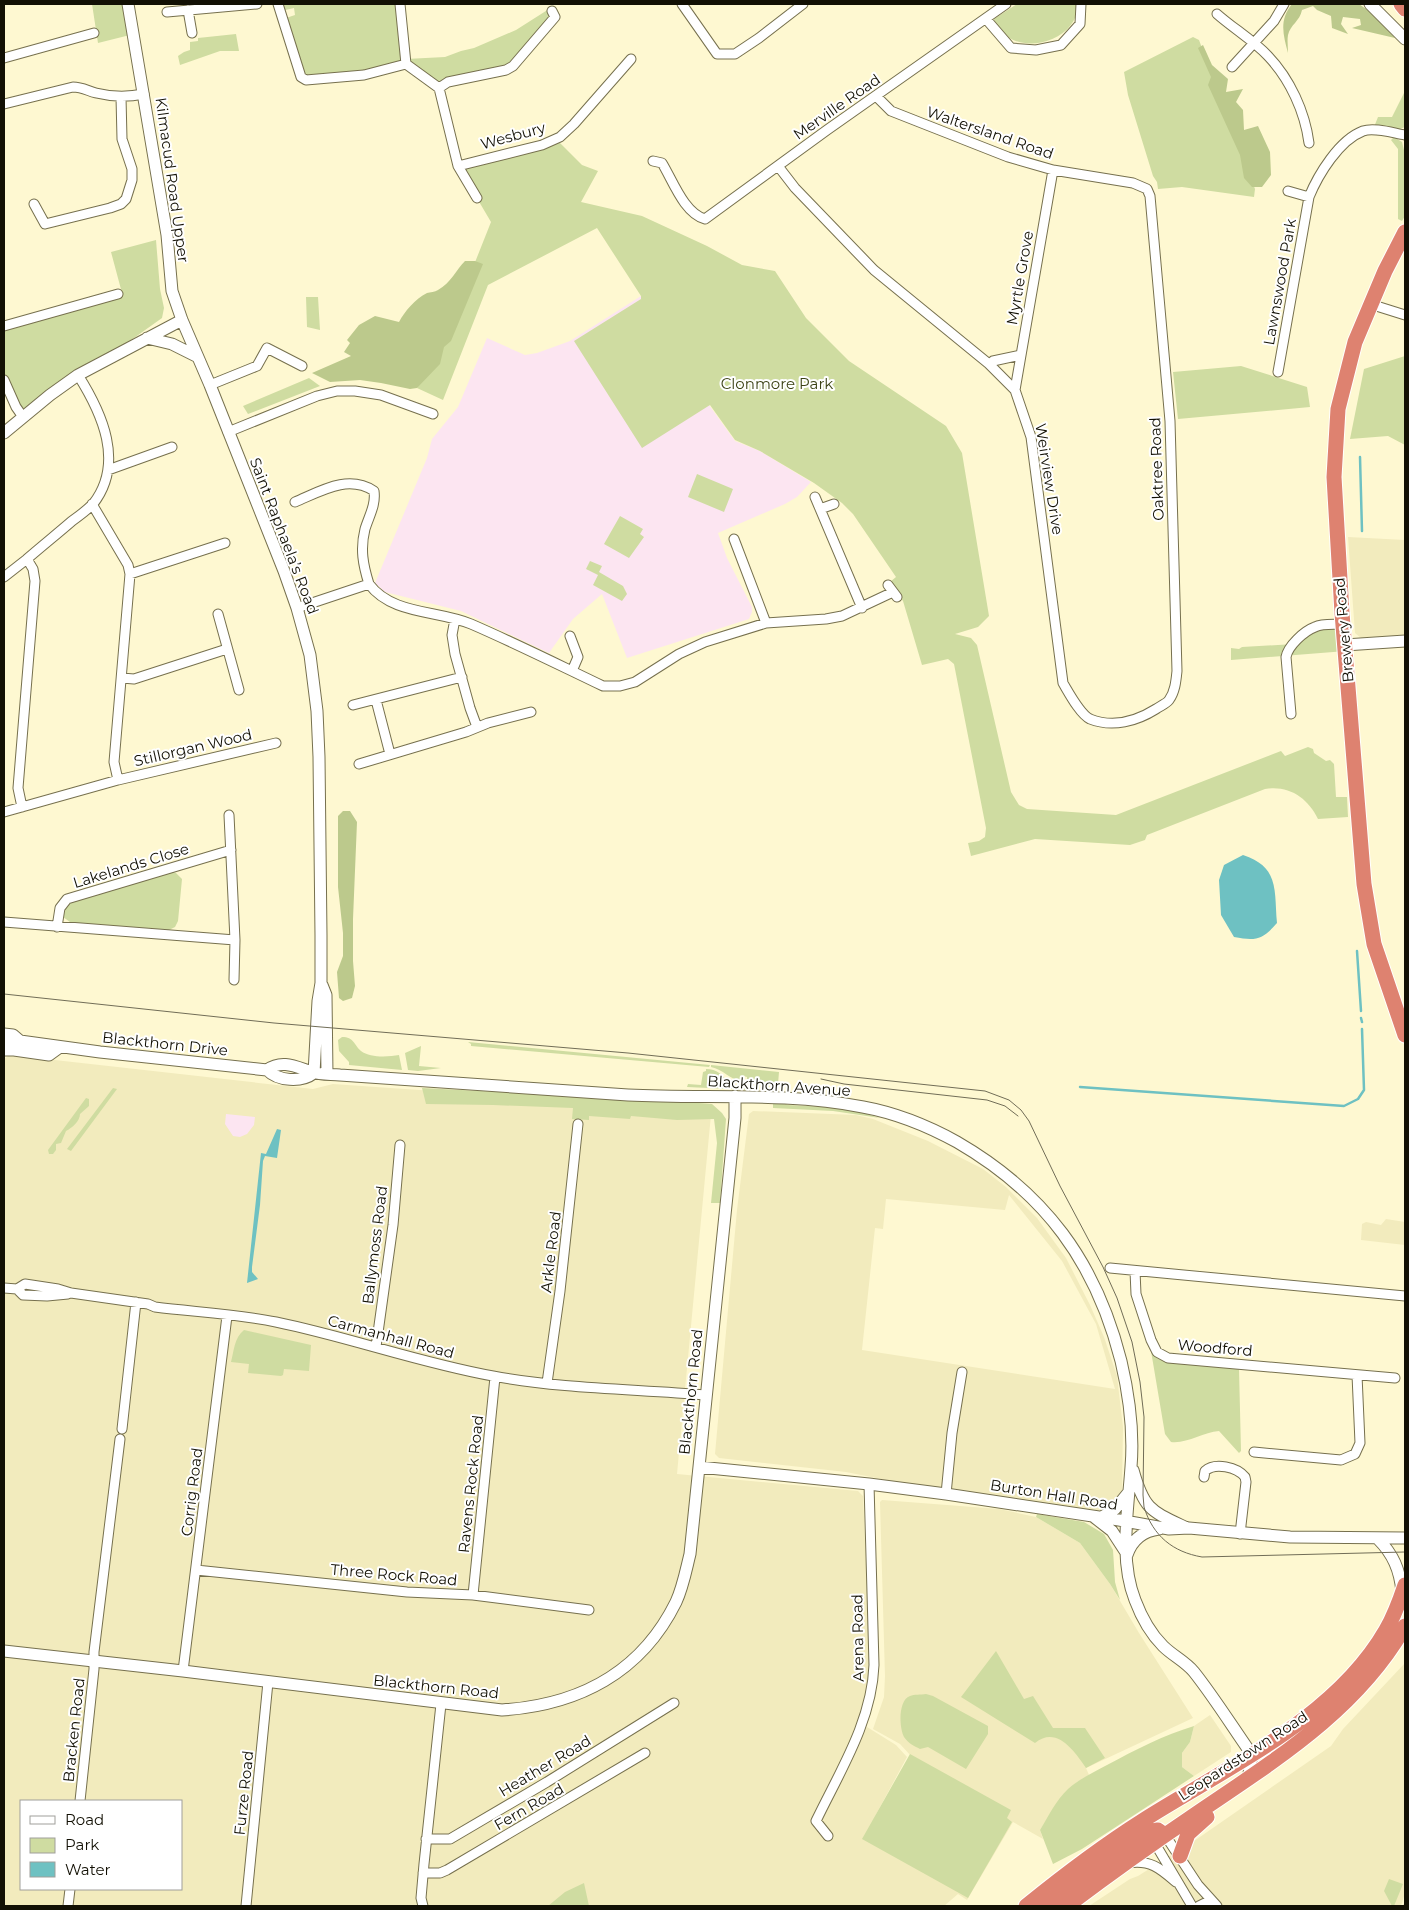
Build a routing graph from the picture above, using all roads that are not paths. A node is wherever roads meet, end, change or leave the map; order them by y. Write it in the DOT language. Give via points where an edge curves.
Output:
graph roads {
  1 [pos="128,4"];
  2 [pos="257,4"];
  3 [pos="278,4"];
  4 [pos="400,4"];
  5 [pos="682,4"];
  6 [pos="803,4"];
  7 [pos="1006,4"];
  8 [pos="1082,4"];
  9 [pos="1284,4"];
  10 [pos="1370,4"];
  11 [pos="1401,4"];
  12 [pos="1405,9"];
  13 [pos="188,10"];
  14 [pos="552,11"];
  15 [pos="167,12"];
  16 [pos="1217,14"];
  17 [pos="986,18"];
  18 [pos="94,33"];
  19 [pos="192,33"];
  20 [pos="1405,39"];
  21 [pos="1254,43"];
  22 [pos="4,58"];
  23 [pos="631,59"];
  24 [pos="406,64"];
  25 [pos="1232,67"];
  26 [pos="439,88"];
  27 [pos="144,94"];
  28 [pos="876,96"];
  29 [pos="121,97"];
  30 [pos="4,104"];
  31 [pos="1405,135"];
  32 [pos="1309,142"];
  33 [pos="653,161"];
  34 [pos="458,166"];
  35 [pos="778,166"];
  36 [pos="1053,170"];
  37 [pos="1133,183"];
  38 [pos="1288,191"];
  39 [pos="1309,197"];
  40 [pos="477,198"];
  41 [pos="34,204"];
  42 [pos="1405,232"];
  43 [pos="118,294"];
  44 [pos="1370,304"];
  45 [pos="1405,315"];
  46 [pos="182,320"];
  47 [pos="4,326"];
  48 [pos="147,338"];
  49 [pos="1021,355"];
  50 [pos="198,357"];
  51 [pos="990,364"];
  52 [pos="302,366"];
  53 [pos="1278,372"];
  54 [pos="78,375"];
  55 [pos="4,380"];
  56 [pos="210,385"];
  57 [pos="1016,390"];
  58 [pos="432,414"];
  59 [pos="23,417"];
  60 [pos="228,432"];
  61 [pos="4,433"];
  62 [pos="172,447"];
  63 [pos="108,470"];
  64 [pos="816,497"];
  65 [pos="295,502"];
  66 [pos="92,504"];
  67 [pos="834,504"];
  68 [pos="820,509"];
  69 [pos="734,539"];
  70 [pos="225,543"];
  71 [pos="28,559"];
  72 [pos="130,574"];
  73 [pos="4,577"];
  74 [pos="370,584"];
  75 [pos="893,591"];
  76 [pos="297,608"];
  77 [pos="862,608"];
  78 [pos="218,614"];
  79 [pos="455,619"];
  80 [pos="766,623"];
  81 [pos="1343,624"];
  82 [pos="570,636"];
  83 [pos="1405,641"];
  84 [pos="1345,645"];
  85 [pos="227,649"];
  86 [pos="572,671"];
  87 [pos="462,677"];
  88 [pos="122,678"];
  89 [pos="239,690"];
  90 [pos="376,700"];
  91 [pos="353,705"];
  92 [pos="531,712"];
  93 [pos="1291,714"];
  94 [pos="1112,723"];
  95 [pos="477,727"];
  96 [pos="276,743"];
  97 [pos="390,754"];
  98 [pos="359,764"];
  99 [pos="118,780"];
  100 [pos="22,807"];
  101 [pos="4,812"];
  102 [pos="229,816"];
  103 [pos="231,850"];
  104 [pos="4,922"];
  105 [pos="57,927"];
  106 [pos="235,940"];
  107 [pos="234,980"];
  108 [pos="321,983"];
  109 [pos="1400,1005"];
  110 [pos="4,1034"];
  111 [pos="1405,1035"];
  112 [pos="20,1041"];
  113 [pos="4,1044"];
  114 [pos="60,1048"];
  115 [pos="4,1050"];
  116 [pos="314,1073"];
  117 [pos="327,1074"];
  118 [pos="735,1096"];
  119 [pos="578,1124"];
  120 [pos="400,1145"];
  121 [pos="1110,1268"];
  122 [pos="1135,1271"];
  123 [pos="4,1288"];
  124 [pos="1405,1296"];
  125 [pos="136,1302"];
  126 [pos="227,1316"];
  127 [pos="376,1347"];
  128 [pos="962,1372"];
  129 [pos="1357,1375"];
  130 [pos="495,1377"];
  131 [pos="1395,1378"];
  132 [pos="547,1383"];
  133 [pos="705,1396"];
  134 [pos="122,1429"];
  135 [pos="120,1439"];
  136 [pos="1254,1452"];
  137 [pos="1131,1464"];
  138 [pos="699,1467"];
  139 [pos="1204,1477"];
  140 [pos="869,1484"];
  141 [pos="1128,1493"];
  142 [pos="946,1494"];
  143 [pos="1097,1516"];
  144 [pos="1126,1521"];
  145 [pos="1163,1528"];
  146 [pos="1189,1528"];
  147 [pos="1240,1534"];
  148 [pos="1405,1538"];
  149 [pos="1378,1539"];
  150 [pos="1126,1555"];
  151 [pos="196,1570"];
  152 [pos="1404,1589"];
  153 [pos="473,1595"];
  154 [pos="589,1610"];
  155 [pos="1405,1626"];
  156 [pos="4,1651"];
  157 [pos="94,1661"];
  158 [pos="183,1671"];
  159 [pos="268,1682"];
  160 [pos="674,1703"];
  161 [pos="441,1704"];
  162 [pos="644,1753"];
  163 [pos="1250,1754"];
  164 [pos="1248,1779"];
  165 [pos="80,1800"];
  166 [pos="1152,1833"];
  167 [pos="828,1836"];
  168 [pos="426,1839"];
  169 [pos="1180,1856"];
  170 [pos="1124,1864"];
  171 [pos="423,1873"];
  172 [pos="1182,1887"];
  173 [pos="70,1890"];
  174 [pos="1214,1903"];
  175 [pos="68,1906"];
  176 [pos="246,1906"];
  177 [pos="422,1906"];
  178 [pos="1026,1906"];
  179 [pos="1046,1906"];
  180 [pos="1067,1906"];
  181 [pos="1192,1906"];
  182 [pos="1199,1906"];
  1 -- 27 [label="street, Kilmacud Road Upper"];
  2 -- 13 [label="street"];
  3 -- 24 [label="street" via="301,77 306,80 364,75"];
  4 -- 24 [label="street"];
  5 -- 6 [label="street" via="717,54 735,54"];
  7 -- 17 [label="street, Merville Road"];
  8 -- 17 [label="street" via="1080,24 1060,45 1036,50 1011,48"];
  9 -- 21 [label="street"];
  10 -- 20 [label="street"];
  11 -- 12 [label="highway"];
  13 -- 15 [label="street"];
  13 -- 19 [label="street"];
  14 -- 26 [label="street" via="555,17 512,66 448,82"];
  16 -- 21 [label="street"];
  17 -- 28 [label="street, Merville Road"];
  18 -- 22 [label="street"];
  21 -- 25 [label="street"];
  21 -- 32 [label="street" via="1284,77 1298,102"];
  23 -- 34 [label="street, Wesbury" via="560,137 542,145"];
  24 -- 26 [label="street"];
  26 -- 34 [label="street"];
  27 -- 29 [label="street"];
  27 -- 46 [label="street, Kilmacud Road Upper" via="167,235 172,291"];
  28 -- 35 [label="street, Merville Road"];
  28 -- 36 [label="street, Waltersland Road" via="900,115 1008,157"];
  29 -- 30 [label="street" via="73,87"];
  29 -- 41 [label="street" via="122,139 132,169 126,199 110,208 45,224"];
  31 -- 39 [label="street, Lawnswood Park" via="1364,131 1354,136 1328,162"];
  33 -- 35 [label="street, Merville Road" via="662,163 682,198 696,216 705,219"];
  34 -- 40 [label="street"];
  35 -- 51 [label="street, Weirview Drive" via="874,270"];
  36 -- 37 [label="street, Waltersland Road"];
  36 -- 49 [label="street, Myrtle Grove"];
  37 -- 94 [label="street, Oaktree Road" via="1147,189 1150,196 1168,392 1177,671 1175,687 1168,701 1143,717"];
  38 -- 39 [label="street"];
  39 -- 53 [label="street, Lawnswood Park"];
  42 -- 44 [label="highway, Brewery Road"];
  43 -- 47 [label="street"];
  44 -- 45 [label="street"];
  44 -- 81 [label="highway, Brewery Road" via="1355,342 1338,409 1334,486"];
  46 -- 48 [label="street"];
  46 -- 50 [label="street, Saint Raphaela’s Road"];
  48 -- 50 [label="street" via="172,344"];
  48 -- 54 [label="street"];
  49 -- 51 [label="street"];
  49 -- 57 [label="street, Myrtle Grove"];
  50 -- 56 [label="street, Saint Raphaela’s Road"];
  51 -- 57 [label="street, Weirview Drive"];
  52 -- 56 [label="street" via="267,348 257,366"];
  54 -- 59 [label="street"];
  54 -- 63 [label="street" via="94,400 103,423"];
  55 -- 59 [label="street"];
  56 -- 60 [label="street, Saint Raphaela’s Road"];
  57 -- 94 [label="street, Weirview Drive" via="1031,437 1063,683 1089,718"];
  58 -- 60 [label="street" via="381,395 337,392 317,396"];
  59 -- 61 [label="street"];
  60 -- 76 [label="street, Saint Raphaela’s Road"];
  62 -- 63 [label="street"];
  63 -- 66 [label="street"];
  64 -- 68 [label="street"];
  65 -- 74 [label="street" via="340,485 356,483 374,491 375,500 361,549"];
  66 -- 71 [label="street"];
  66 -- 72 [label="street, Stillorgan Wood" via="128,565"];
  67 -- 68 [label="street"];
  68 -- 77 [label="street"];
  69 -- 80 [label="street"];
  70 -- 72 [label="street"];
  71 -- 73 [label="street"];
  71 -- 100 [label="street" via="35,581 18,788"];
  72 -- 88 [label="street, Stillorgan Wood"];
  74 -- 76 [label="street"];
  74 -- 79 [label="street" via="374,591 395,604"];
  75 -- 77 [label="street"];
  76 -- 108 [label="street, Saint Raphaela’s Road" via="310,656 317,711"];
  77 -- 80 [label="street" via="826,619"];
  78 -- 85 [label="street"];
  79 -- 86 [label="street"];
  79 -- 87 [label="street" via="452,634"];
  80 -- 86 [label="street" via="705,642 635,682 620,686 603,686"];
  81 -- 84 [label="highway, Brewery Road"];
  81 -- 93 [label="street" via="1317,626 1287,652"];
  82 -- 86 [label="street" via="578,657"];
  83 -- 84 [label="street"];
  84 -- 109 [label="highway, Brewery Road" via="1364,884 1374,944"];
  85 -- 88 [label="street" via="134,679"];
  85 -- 89 [label="street"];
  87 -- 90 [label="street"];
  87 -- 95 [label="street"];
  88 -- 99 [label="street, Stillorgan Wood" via="114,762"];
  90 -- 91 [label="street"];
  90 -- 97 [label="street"];
  92 -- 95 [label="street"];
  95 -- 97 [label="street"];
  96 -- 99 [label="street, Stillorgan Wood"];
  97 -- 98 [label="street"];
  99 -- 100 [label="street, Stillorgan Wood"];
  100 -- 101 [label="street, Stillorgan Wood"];
  102 -- 103 [label="street"];
  103 -- 105 [label="street, Lakelands Close" via="68,899 60,908"];
  103 -- 106 [label="street"];
  104 -- 105 [label="street"];
  105 -- 106 [label="street"];
  106 -- 107 [label="street"];
  108 -- 116 [label="street, Saint Raphaela’s Road"];
  108 -- 117 [label="street, Saint Raphaela’s Road" via="326,995"];
  109 -- 111 [label="highway, Brewery Road"];
  110 -- 112 [label="street, Blackthorn Drive" via="13,1035"];
  112 -- 113 [label="street, Blackthorn Drive"];
  112 -- 114 [label="street, Blackthorn Drive"];
  114 -- 115 [label="street, Blackthorn Drive" via="49,1055"];
  114 -- 116 [label="street, Blackthorn Drive" via="267,1070 275,1064 293,1065"];
  116 -- 117 [label="street, Blackthorn Drive"];
  117 -- 118 [label="street, Blackthorn Avenue" via="631,1095"];
  118 -- 133 [label="street, Blackthorn Road"];
  118 -- 137 [label="street, Blackthorn Avenue" via="832,1102 888,1113 937,1131 982,1157 1026,1192 1059,1227 1093,1284 1102,1306 1121,1361 1127,1390"];
  119 -- 132 [label="street, Arkle Road" via="563,1272"];
  120 -- 127 [label="street, Ballymoss Road" via="392,1234"];
  121 -- 122 [label="street"];
  122 -- 124 [label="street"];
  122 -- 129 [label="street, Woodford" via="1136,1294 1153,1346 1162,1356"];
  123 -- 125 [label="street, Carmanhall Road" via="17,1289 25,1284"];
  125 -- 126 [label="street, Carmanhall Road"];
  125 -- 134 [label="street"];
  126 -- 127 [label="street, Carmanhall Road" via="275,1322"];
  126 -- 151 [label="street, Corrig Road"];
  127 -- 130 [label="street, Carmanhall Road"];
  128 -- 142 [label="street"];
  129 -- 131 [label="street, Woodford"];
  129 -- 136 [label="street" via="1360,1443 1355,1454 1341,1460"];
  130 -- 132 [label="street, Carmanhall Road"];
  130 -- 153 [label="street, Ravens Rock Road"];
  132 -- 133 [label="street, Carmanhall Road"];
  133 -- 138 [label="street, Blackthorn Road"];
  135 -- 157 [label="street, Bracken Road"];
  137 -- 141 [label="street, Blackthorn Avenue"];
  137 -- 146 [label="street, Blackthorn Avenue" via="1143,1500 1159,1515"];
  138 -- 140 [label="street, Burton Hall Road"];
  138 -- 161 [label="street, Blackthorn Road" via="690,1554 683,1583 661,1627 625,1666 582,1693 544,1705 502,1710"];
  139 -- 147 [label="street" via="1205,1471 1213,1467 1236,1469 1245,1477"];
  140 -- 142 [label="street, Burton Hall Road"];
  140 -- 167 [label="street, Arena Road" via="873,1685 867,1712 816,1821"];
  141 -- 143 [label="street" via="1115,1508"];
  141 -- 144 [label="street, Blackthorn Avenue"];
  142 -- 143 [label="street, Burton Hall Road"];
  143 -- 144 [label="street, Burton Hall Road"];
  143 -- 150 [label="street" via="1112,1531"];
  144 -- 145 [label="street, Burton Hall Road"];
  144 -- 150 [label="street, Blackthorn Avenue"];
  145 -- 146 [label="street, Burton Hall Road"];
  145 -- 150 [label="street" via="1142,1534"];
  146 -- 147 [label="street, Burton Hall Road"];
  147 -- 149 [label="street, Burton Hall Road"];
  148 -- 149 [label="street, Burton Hall Road"];
  149 -- 152 [label="street" via="1396,1563"];
  150 -- 163 [label="street" via="1134,1598 1151,1630 1163,1646 1191,1668"];
  151 -- 153 [label="street, Three Rock Road" via="407,1592"];
  151 -- 158 [label="street, Corrig Road"];
  152 -- 163 [label="highway, Leopardstown Road" via="1386,1630 1355,1671 1301,1721"];
  153 -- 154 [label="street, Three Rock Road"];
  155 -- 164 [label="highway, Leopardstown Road" via="1386,1656 1340,1708"];
  156 -- 157 [label="street, Blackthorn Road"];
  157 -- 158 [label="street, Blackthorn Road"];
  157 -- 165 [label="street, Bracken Road"];
  158 -- 159 [label="street, Blackthorn Road"];
  159 -- 161 [label="street, Blackthorn Road"];
  159 -- 176 [label="street, Furze Road"];
  160 -- 168 [label="street, Heather Road" via="450,1839"];
  161 -- 168 [label="street"];
  162 -- 171 [label="street, Fern Road" via="447,1870"];
  163 -- 164 [label="street"];
  163 -- 166 [label="highway, Leopardstown Road"];
  164 -- 166 [label="highway, Leopardstown Road"];
  164 -- 169 [label="highway" via="1236,1795 1188,1834"];
  166 -- 169 [label="street"];
  166 -- 170 [label="highway, Leopardstown Road"];
  166 -- 172 [label="street"];
  166 -- 178 [label="highway, Leopardstown Road" via="1085,1861"];
  166 -- 179 [label="highway"];
  168 -- 171 [label="street"];
  169 -- 174 [label="street"];
  170 -- 172 [label="street" via="1153,1864"];
  170 -- 180 [label="highway, Leopardstown Road"];
  171 -- 177 [label="street"];
  172 -- 181 [label="street"];
  173 -- 175 [label="street"];
  174 -- 182 [label="street"];
}
